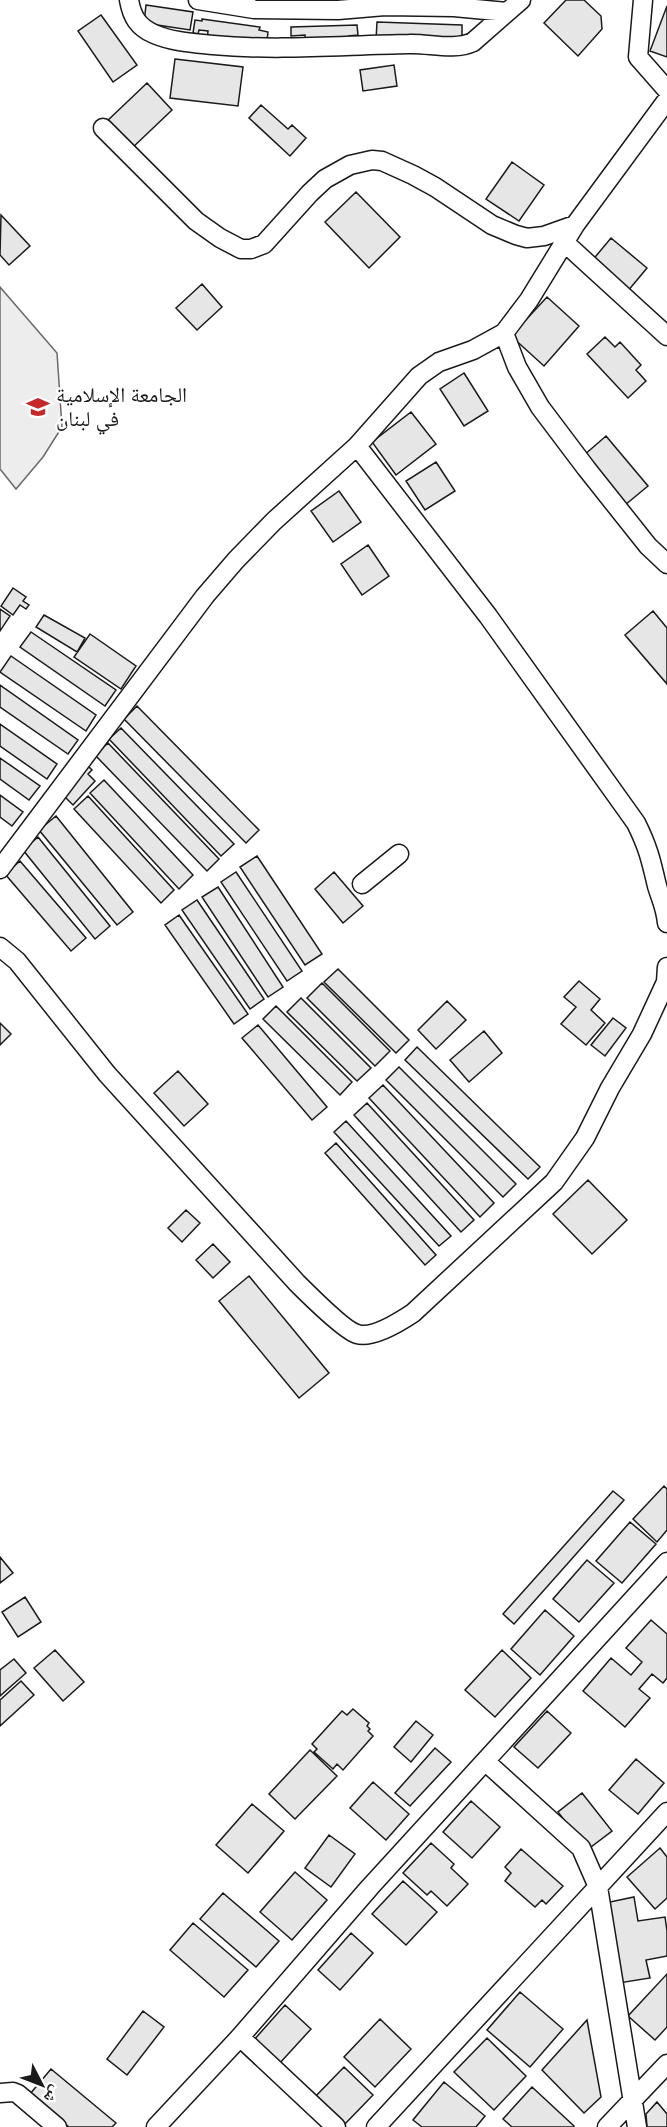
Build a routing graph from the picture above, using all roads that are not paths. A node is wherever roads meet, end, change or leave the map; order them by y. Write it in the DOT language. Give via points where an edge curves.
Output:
graph roads {
  1 [pos="129,0"];
  2 [pos="198,0"];
  3 [pos="643,0"];
  4 [pos="514,6"];
  5 [pos="667,90"];
  6 [pos="667,100"];
  7 [pos="104,128"];
  8 [pos="575,225"];
  9 [pos="564,242"];
  10 [pos="504,333"];
  11 [pos="667,336"];
  12 [pos="357,446"];
  13 [pos="667,564"];
  14 [pos="399,854"];
  15 [pos="0,868"];
  16 [pos="362,884"];
  17 [pos="667,923"];
  18 [pos="0,947"];
  19 [pos="667,967"];
  20 [pos="667,1562"];
  21 [pos="486,1762"];
  22 [pos="667,1812"];
  23 [pos="598,1887"];
  24 [pos="240,2037"];
  25 [pos="667,2064"];
  26 [pos="0,2093"];
  27 [pos="633,2100"];
  28 [pos="57,2127"];
  29 [pos="156,2127"];
  30 [pos="336,2127"];
  31 [pos="375,2127"];
  32 [pos="608,2127"];
  33 [pos="637,2127"];
  1 -- 4 [label="street" via="137,24 156,35 236,47 300,48 423,43 458,47 473,42"];
  2 -- 4 [label="street" via="254,9"];
  3 -- 5 [label="street" via="639,57"];
  6 -- 8 [label="street"];
  7 -- 8 [label="street" via="196,221 245,249 264,244 325,179 350,165 372,160 413,175 486,222 516,235 544,237"];
  8 -- 9 [label="street"];
  9 -- 10 [label="street"];
  9 -- 11 [label="street"];
  10 -- 12 [label="street" via="428,368"];
  10 -- 13 [label="street" via="517,367 540,407 648,546"];
  12 -- 15 [label="street" via="267,529 205,596"];
  12 -- 17 [label="street" via="488,616 636,823 648,846"];
  14 -- 16 [label="street"];
  18 -- 19 [label="street" via="16,961 107,1074 297,1283 357,1334 396,1325 413,1313 554,1182 585,1138 642,1034 666,982"];
  20 -- 21 [label="street"];
  21 -- 23 [label="street" via="581,1848"];
  21 -- 24 [label="street" via="370,1887"];
  22 -- 23 [label="street"];
  23 -- 27 [label="street"];
  23 -- 31 [label="street"];
  24 -- 29 [label="street"];
  24 -- 30 [label="street"];
  25 -- 27 [label="street"];
  26 -- 28 [label="street" via="18,2094"];
  27 -- 32 [label="street"];
  27 -- 33 [label="street"];
}
